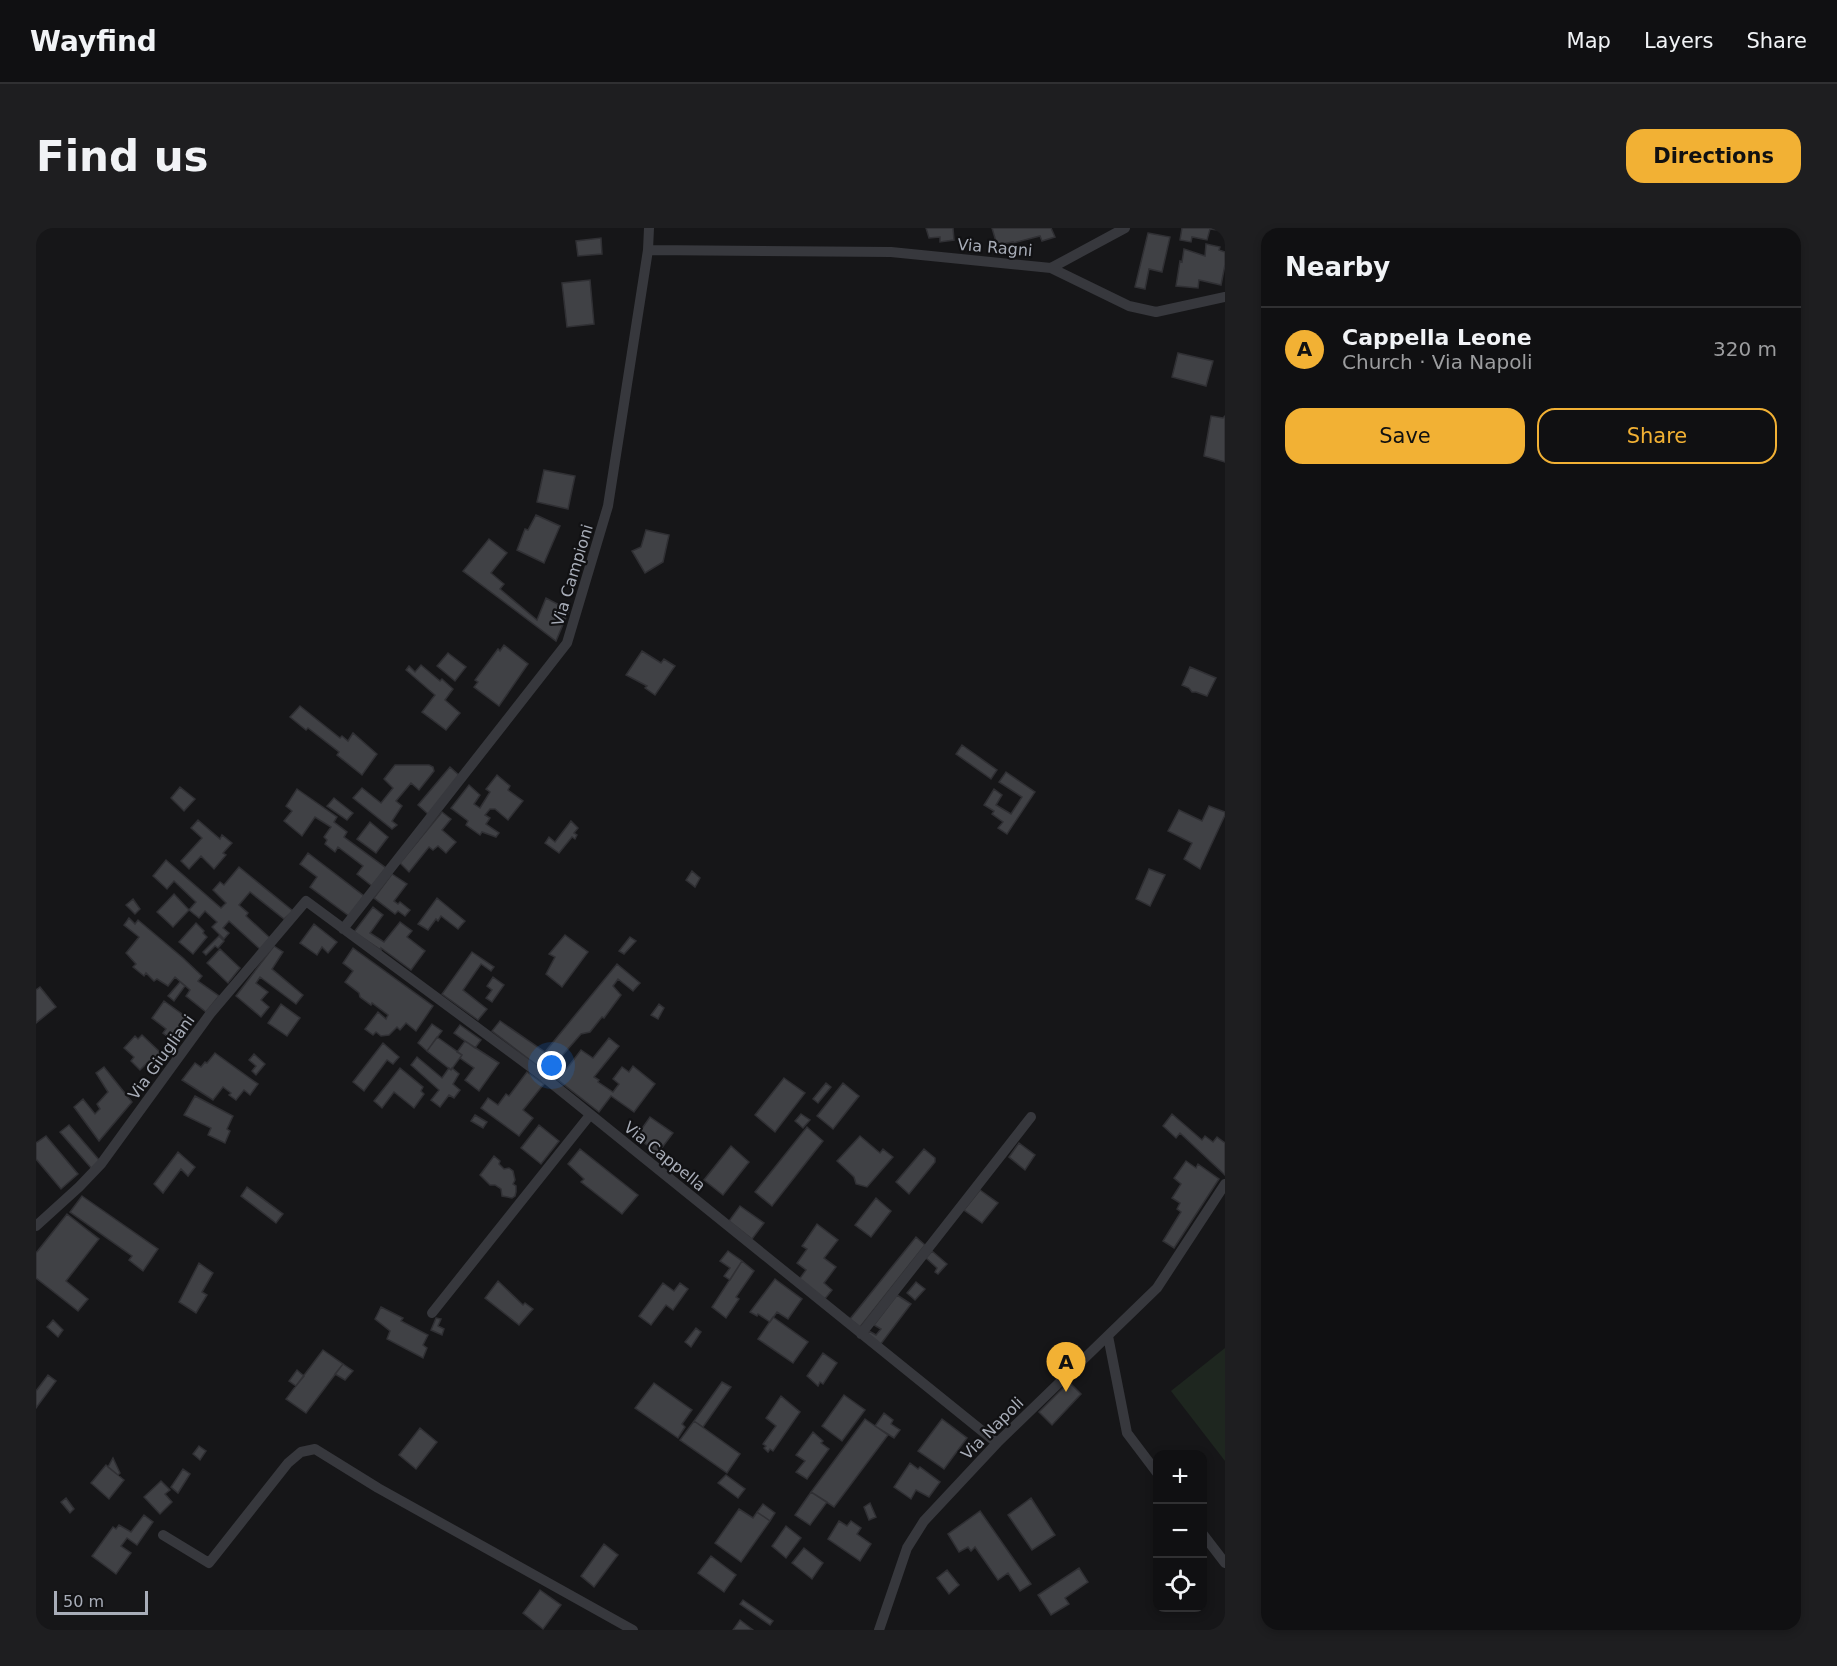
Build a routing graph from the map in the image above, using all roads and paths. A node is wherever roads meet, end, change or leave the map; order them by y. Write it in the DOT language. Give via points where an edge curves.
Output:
graph roads {
  1 [pos="649,228"];
  2 [pos="1125,228"];
  3 [pos="648,250"];
  4 [pos="1051,268"];
  5 [pos="1225,297"];
  6 [pos="306,901"];
  7 [pos="343,929"];
  8 [pos="590,1115"];
  9 [pos="1031,1117"];
  10 [pos="1225,1184"];
  11 [pos="36,1226"];
  12 [pos="432,1313"];
  13 [pos="861,1334"];
  14 [pos="1108,1336"];
  15 [pos="997,1443"];
  16 [pos="1153,1467"];
  17 [pos="164,1535"];
  18 [pos="1207,1538"];
  19 [pos="1225,1563"];
  20 [pos="633,1630"];
  21 [pos="879,1630"];
  1 -- 3 [label="street, Via Campioni"];
  2 -- 4 [label="street, Via Ragni"];
  3 -- 4 [label="street, Via Ragni" via="891,252"];
  3 -- 7 [label="street, Via Campioni" via="608,506 567,643"];
  4 -- 5 [label="street, Via Ragni" via="1129,306 1156,312"];
  6 -- 7 [label="street, Via Cappella"];
  6 -- 11 [label="street, Via Giugliani" via="210,1014 101,1164"];
  7 -- 8 [label="street, Via Cappella"];
  8 -- 12 [label="street"];
  8 -- 13 [label="street, Via Cappella"];
  9 -- 13 [label="street"];
  10 -- 14 [label="street, Via Napoli" via="1157,1288"];
  13 -- 15 [label="street, Via Cappella"];
  14 -- 15 [label="street, Via Napoli"];
  14 -- 16 [label="street" via="1127,1433"];
  15 -- 21 [label="street, Via Napoli" via="924,1521 907,1548"];
  17 -- 20 [label="street" via="209,1563 288,1463 301,1452 315,1449"];
  18 -- 19 [label="street"];
}
